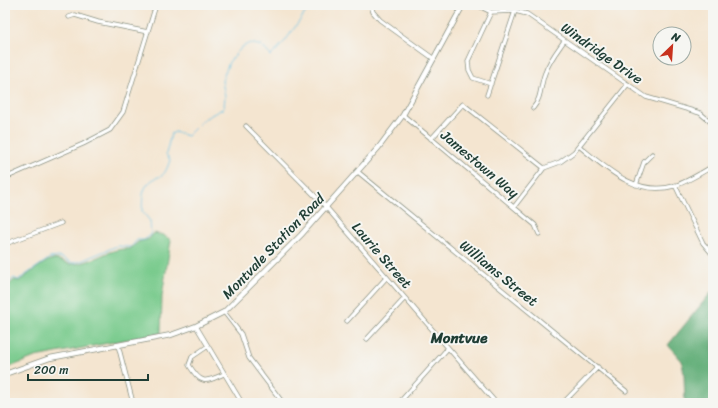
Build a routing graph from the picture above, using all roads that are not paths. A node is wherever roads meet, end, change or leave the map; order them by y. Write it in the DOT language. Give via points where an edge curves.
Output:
graph roads {
  1 [pos="156,5"];
  2 [pos="371,5"];
  3 [pos="463,5"];
  4 [pos="477,5"];
  5 [pos="515,11"];
  6 [pos="491,12"];
  7 [pos="69,17"];
  8 [pos="148,32"];
  9 [pos="564,41"];
  10 [pos="434,59"];
  11 [pos="491,84"];
  12 [pos="628,84"];
  13 [pos="487,95"];
  14 [pos="534,108"];
  15 [pos="403,114"];
  16 [pos="713,124"];
  17 [pos="246,126"];
  18 [pos="431,139"];
  19 [pos="579,146"];
  20 [pos="652,154"];
  21 [pos="713,166"];
  22 [pos="544,168"];
  23 [pos="358,172"];
  24 [pos="5,178"];
  25 [pos="636,185"];
  26 [pos="675,186"];
  27 [pos="326,207"];
  28 [pos="514,207"];
  29 [pos="61,223"];
  30 [pos="539,234"];
  31 [pos="5,244"];
  32 [pos="713,254"];
  33 [pos="387,277"];
  34 [pos="405,298"];
  35 [pos="224,312"];
  36 [pos="347,321"];
  37 [pos="196,326"];
  38 [pos="367,339"];
  39 [pos="118,345"];
  40 [pos="208,346"];
  41 [pos="448,348"];
  42 [pos="598,367"];
  43 [pos="5,374"];
  44 [pos="224,374"];
  45 [pos="626,391"];
  46 [pos="133,403"];
  47 [pos="242,403"];
  48 [pos="283,403"];
  49 [pos="399,403"];
  50 [pos="496,403"];
  51 [pos="563,403"];
  1 -- 8 [label="street"];
  2 -- 10 [label="street" via="380,20"];
  3 -- 10 [label="street, Montvale Station Road"];
  4 -- 6 [label="street, Windridge Drive"];
  5 -- 6 [label="street, Windridge Drive"];
  5 -- 9 [label="street, Windridge Drive" via="533,18"];
  5 -- 11 [label="street"];
  6 -- 11 [label="street" via="468,61 473,78"];
  7 -- 8 [label="street" via="75,15"];
  8 -- 24 [label="street" via="123,112 110,130"];
  9 -- 12 [label="street, Windridge Drive"];
  9 -- 14 [label="street" via="548,66 541,85 539,102"];
  10 -- 15 [label="street, Montvale Station Road"];
  11 -- 13 [label="street"];
  12 -- 16 [label="street, Windridge Drive" via="646,96 700,114"];
  12 -- 19 [label="street"];
  15 -- 18 [label="street, Jamestown Way"];
  15 -- 23 [label="street, Montvale Station Road"];
  17 -- 27 [label="street, Laurie Street"];
  18 -- 22 [label="street" via="463,104"];
  18 -- 28 [label="street, Jamestown Way"];
  19 -- 22 [label="street" via="568,157"];
  19 -- 25 [label="street" via="616,175"];
  20 -- 25 [label="street" via="644,162"];
  21 -- 26 [label="street"];
  22 -- 28 [label="street"];
  23 -- 27 [label="street, Montvale Station Road"];
  23 -- 42 [label="street, Williams Street"];
  25 -- 26 [label="street" via="657,189"];
  26 -- 32 [label="street" via="703,243"];
  27 -- 33 [label="street, Laurie Street"];
  27 -- 35 [label="street, Montvale Station Road"];
  28 -- 30 [label="street, Jamestown Way" via="535,225"];
  29 -- 31 [label="street"];
  33 -- 34 [label="street, Laurie Street"];
  33 -- 36 [label="street"];
  34 -- 38 [label="street"];
  34 -- 41 [label="street, Laurie Street"];
  35 -- 37 [label="street, Montvale Station Road"];
  35 -- 48 [label="street" via="241,334 249,358"];
  37 -- 39 [label="street, Montvale Station Road" via="171,335"];
  37 -- 40 [label="street"];
  39 -- 43 [label="street, Montvale Station Road" via="50,358"];
  39 -- 46 [label="street"];
  40 -- 44 [label="street"];
  40 -- 44 [label="street" via="192,357 190,365 195,375 206,381"];
  41 -- 49 [label="street"];
  41 -- 50 [label="street, Laurie Street"];
  42 -- 45 [label="street, Williams Street"];
  42 -- 51 [label="street"];
  44 -- 47 [label="street"];
}
